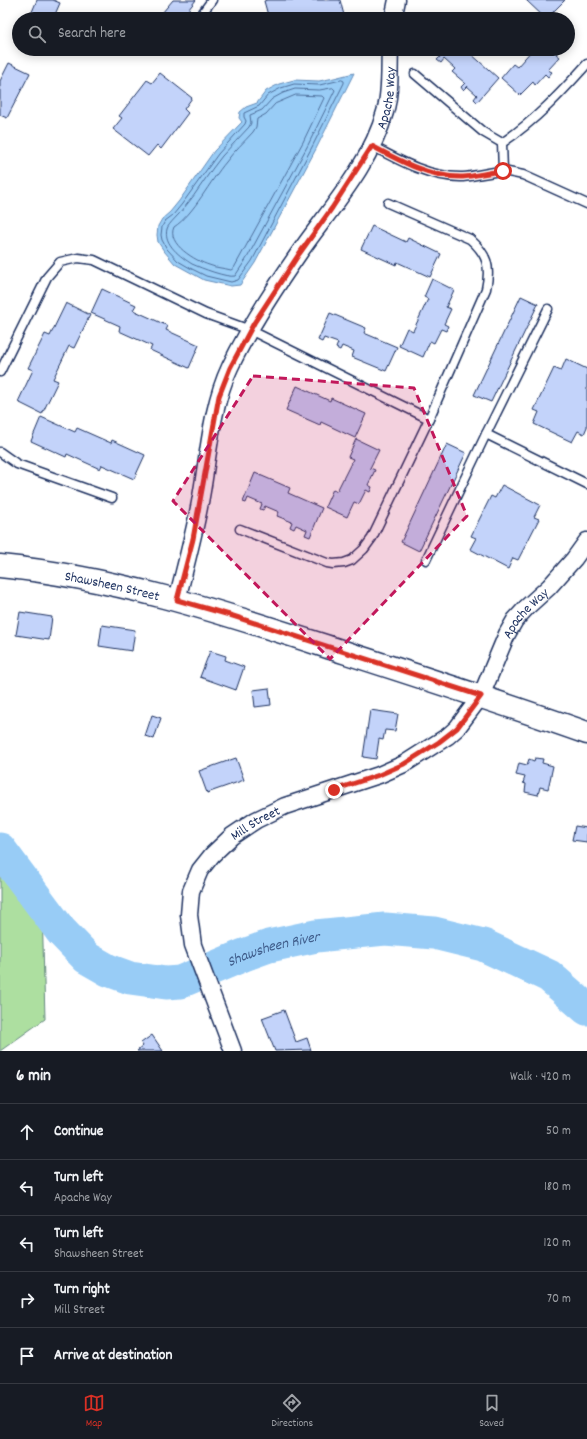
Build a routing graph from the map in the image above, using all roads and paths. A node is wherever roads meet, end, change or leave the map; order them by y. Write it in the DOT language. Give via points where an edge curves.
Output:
graph roads {
  1 [pos="212,0"];
  2 [pos="397,0"];
  3 [pos="203,12"];
  4 [pos="394,12"];
  5 [pos="390,56"];
  6 [pos="587,64"];
  7 [pos="414,74"];
  8 [pos="502,143"];
  9 [pos="372,146"];
  10 [pos="503,171"];
  11 [pos="388,203"];
  12 [pos="587,204"];
  13 [pos="548,309"];
  14 [pos="250,330"];
  15 [pos="0,372"];
  16 [pos="428,419"];
  17 [pos="486,434"];
  18 [pos="0,452"];
  19 [pos="587,484"];
  20 [pos="112,498"];
  21 [pos="240,529"];
  22 [pos="587,541"];
  23 [pos="426,560"];
  24 [pos="0,566"];
  25 [pos="177,600"];
  26 [pos="481,696"];
  27 [pos="587,733"];
  28 [pos="233,1051"];
  1 -- 3 [label="lane"];
  2 -- 4 [label="street"];
  5 -- 9 [label="street, Apache Way" via="386,110"];
  6 -- 8 [label="lane" via="539,115"];
  7 -- 8 [label="lane" via="483,132"];
  8 -- 10 [label="lane"];
  9 -- 10 [label="lane" via="392,157 438,174 462,177"];
  9 -- 14 [label="street, Apache Way"];
  10 -- 12 [label="lane" via="523,175"];
  11 -- 16 [label="lane" via="470,239 484,254 487,262 486,289"];
  13 -- 17 [label="lane"];
  14 -- 15 [label="lane" via="206,314 94,260 68,260 60,262 47,277"];
  14 -- 16 [label="lane"];
  14 -- 25 [label="street, Apache Way" via="219,396 193,539"];
  16 -- 21 [label="lane" via="372,538 352,560 344,563 327,563"];
  17 -- 19 [label="lane"];
  17 -- 23 [label="lane"];
  18 -- 20 [label="lane" via="17,464"];
  22 -- 26 [label="street, Apache Way" via="567,567 515,620"];
  24 -- 25 [label="main road, Shawsheen Street" via="63,575"];
  25 -- 26 [label="main road, Shawsheen Street"];
  26 -- 27 [label="main road, Shawsheen Street"];
  26 -- 28 [label="street, Mill Street" via="448,736 404,764 379,775 284,806 244,827 221,846 200,870 191,891 190,923 197,956"];
}
